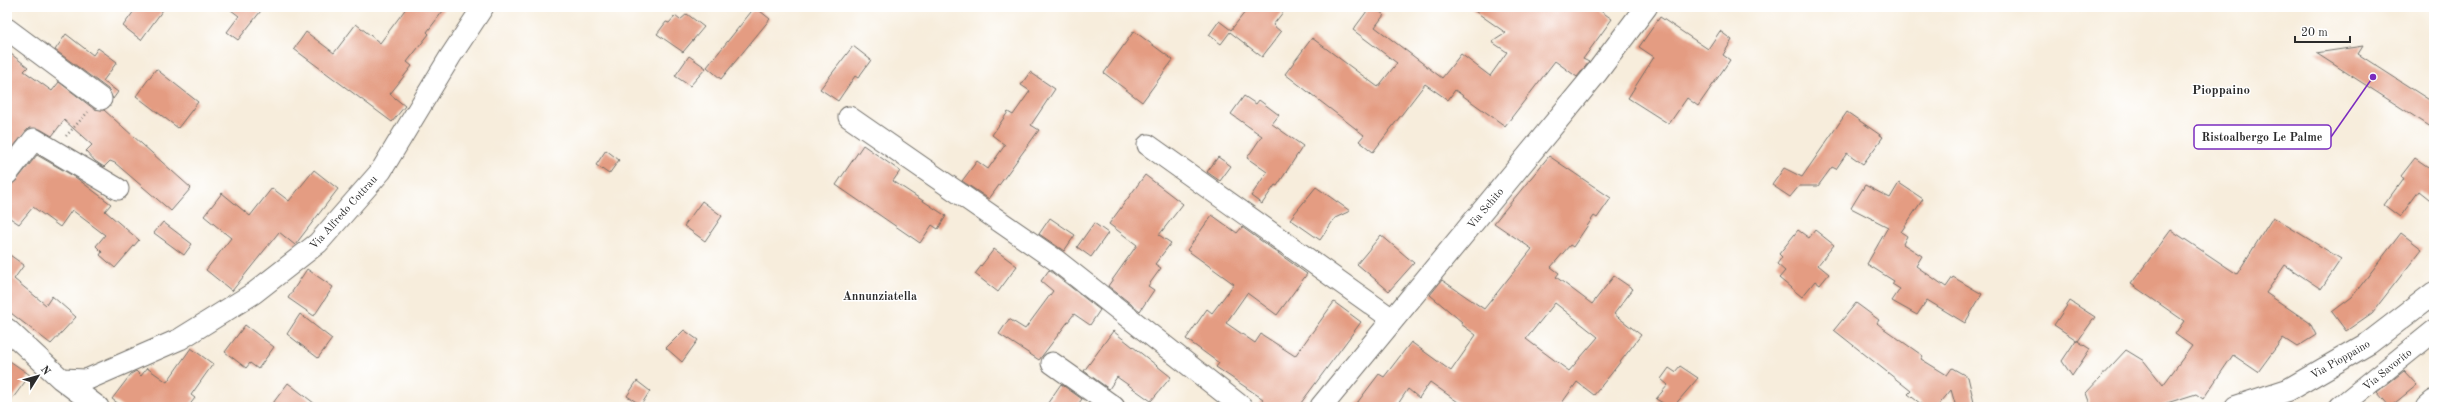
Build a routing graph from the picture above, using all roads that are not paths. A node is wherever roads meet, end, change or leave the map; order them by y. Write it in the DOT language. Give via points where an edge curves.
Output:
graph roads {
  1 [pos="483,7"];
  2 [pos="1646,7"];
  3 [pos="7,29"];
  4 [pos="101,99"];
  5 [pos="848,117"];
  6 [pos="1148,145"];
  7 [pos="7,174"];
  8 [pos="118,189"];
  9 [pos="2434,292"];
  10 [pos="1392,319"];
  11 [pos="7,329"];
  12 [pos="2434,331"];
  13 [pos="1052,363"];
  14 [pos="68,379"];
  15 [pos="2434,401"];
  16 [pos="98,407"];
  17 [pos="1114,407"];
  18 [pos="1242,407"];
  19 [pos="1321,407"];
  20 [pos="2236,407"];
  21 [pos="2340,407"];
  22 [pos="2427,407"];
  1 -- 14 [label="street, Via Alfredo Cottrau" via="381,170 318,243 254,293 180,339 86,380"];
  2 -- 10 [label="main road, Via Schito" via="1597,72"];
  3 -- 4 [label="street"];
  5 -- 18 [label="street" via="1057,261"];
  6 -- 10 [label="street"];
  7 -- 8 [label="street" via="34,139"];
  9 -- 20 [label="main road, Via Pioppaino" via="2369,343 2288,390"];
  10 -- 19 [label="main road, Via Schito"];
  11 -- 14 [label="street"];
  12 -- 21 [label="street, Via Savorito"];
  13 -- 17 [label="street"];
  14 -- 16 [label="street"];
  15 -- 22 [label="main road"];
}
